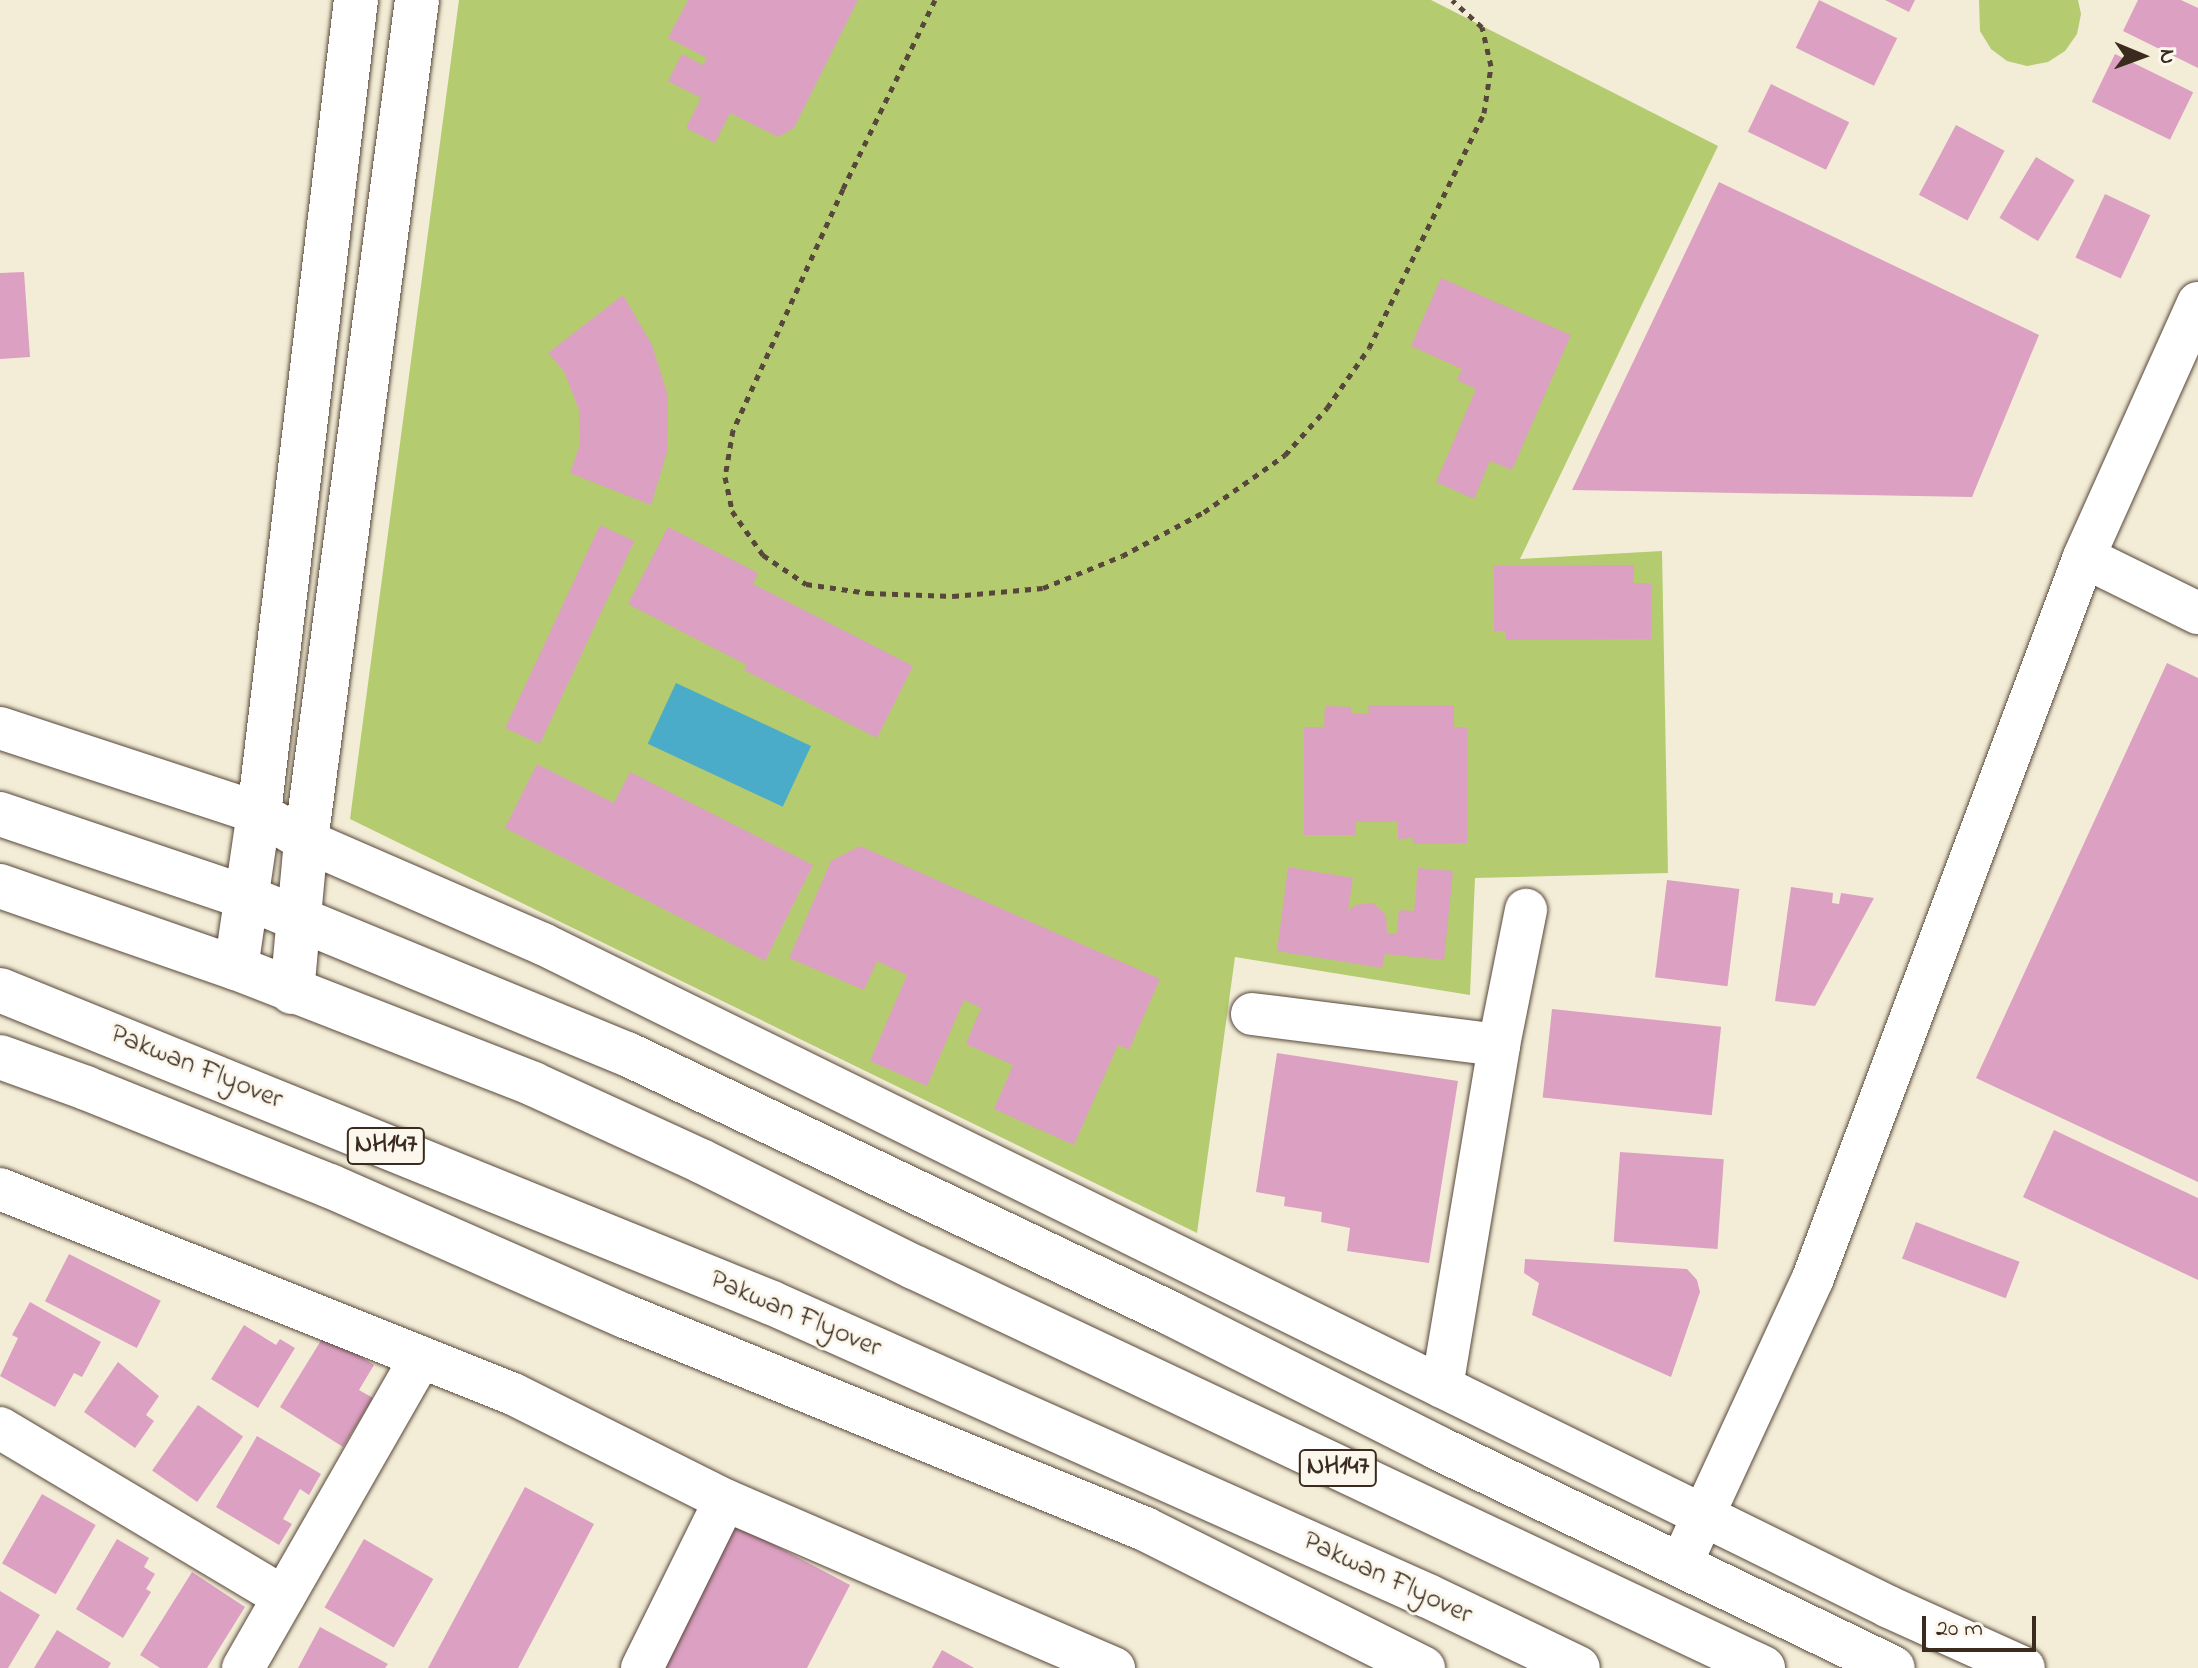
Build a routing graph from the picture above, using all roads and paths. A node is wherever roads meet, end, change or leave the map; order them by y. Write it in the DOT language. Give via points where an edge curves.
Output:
graph roads {
  1 [pos="356,0"];
  2 [pos="417,0"];
  3 [pos="935,0"];
  4 [pos="1452,0"];
  5 [pos="2198,303"];
  6 [pos="2084,557"];
  7 [pos="2198,613"];
  8 [pos="0,728"];
  9 [pos="259,813"];
  10 [pos="0,814"];
  11 [pos="306,841"];
  12 [pos="0,886"];
  13 [pos="248,898"];
  14 [pos="1526,910"];
  15 [pos="300,920"];
  16 [pos="236,968"];
  17 [pos="0,990"];
  18 [pos="292,992"];
  19 [pos="1252,1014"];
  20 [pos="1499,1045"];
  21 [pos="0,1057"];
  22 [pos="0,1189"];
  23 [pos="421,1357"];
  24 [pos="1442,1387"];
  25 [pos="0,1428"];
  26 [pos="725,1500"];
  27 [pos="1701,1515"];
  28 [pos="1680,1566"];
  29 [pos="284,1597"];
  30 [pos="1090,1663"];
  31 [pos="243,1668"];
  32 [pos="642,1668"];
  33 [pos="1423,1668"];
  34 [pos="1578,1668"];
  35 [pos="1763,1668"];
  36 [pos="1893,1668"];
  37 [pos="2024,1668"];
  1 -- 9 [label="main road"];
  2 -- 11 [label="main road"];
  3 -- 4 [label="path" via="733,430 725,477 732,511 763,555 806,584 953,596 1043,588 1122,556 1204,512 1285,455 1327,408 1369,348 1484,113 1491,66 1482,27"];
  5 -- 6 [label="street"];
  6 -- 7 [label="street"];
  6 -- 27 [label="street" via="1813,1278"];
  8 -- 9 [label="street"];
  9 -- 11 [label="street"];
  9 -- 13 [label="main road"];
  10 -- 13 [label="main road"];
  11 -- 15 [label="main road"];
  11 -- 24 [label="street" via="543,944"];
  12 -- 16 [label="main road, NH147"];
  13 -- 15 [label="main road"];
  13 -- 16 [label="main road"];
  14 -- 20 [label="street"];
  15 -- 18 [label="main road"];
  15 -- 28 [label="main road" via="627,1054 805,1136"];
  16 -- 18 [label="main road, NH147"];
  17 -- 34 [label="main road, Pakwan Flyover / NH147" via="772,1303"];
  18 -- 35 [label="main road, NH147" via="533,1084 701,1161"];
  19 -- 20 [label="street"];
  20 -- 24 [label="street"];
  21 -- 33 [label="main road" via="330,1186 625,1316 1145,1529"];
  22 -- 23 [label="street"];
  23 -- 26 [label="street" via="513,1394"];
  23 -- 29 [label="street"];
  24 -- 27 [label="street"];
  25 -- 29 [label="street"];
  26 -- 30 [label="street"];
  26 -- 32 [label="street"];
  27 -- 28 [label="street"];
  27 -- 37 [label="street"];
  28 -- 36 [label="main road"];
  29 -- 31 [label="street"];
}
